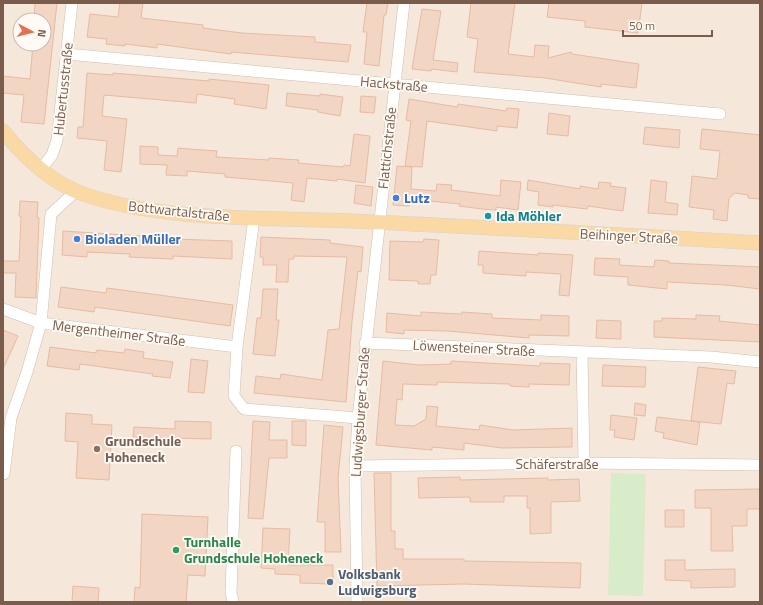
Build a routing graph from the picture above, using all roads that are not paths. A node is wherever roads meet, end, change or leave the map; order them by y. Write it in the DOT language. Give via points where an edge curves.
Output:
graph roads {
  1 [pos="72,3"];
  2 [pos="404,3"];
  3 [pos="67,54"];
  4 [pos="394,84"];
  5 [pos="720,114"];
  6 [pos="3,131"];
  7 [pos="41,169"];
  8 [pos="76,191"];
  9 [pos="254,218"];
  10 [pos="379,222"];
  11 [pos="760,244"];
  12 [pos="3,309"];
  13 [pos="41,323"];
  14 [pos="365,343"];
  15 [pos="237,347"];
  16 [pos="582,353"];
  17 [pos="760,362"];
  18 [pos="358,418"];
  19 [pos="236,451"];
  20 [pos="584,463"];
  21 [pos="760,465"];
  22 [pos="355,466"];
  23 [pos="4,474"];
  24 [pos="233,602"];
  25 [pos="357,602"];
  1 -- 3 [label="street, Hubertusstraße"];
  2 -- 4 [label="street, Flattichstraße"];
  3 -- 4 [label="street, Hackstraße"];
  3 -- 7 [label="street, Hubertusstraße" via="58,140 52,155"];
  4 -- 5 [label="street, Hackstraße"];
  4 -- 10 [label="street, Flattichstraße"];
  6 -- 7 [label="main road, Bottwartalstraße"];
  7 -- 8 [label="main road, Bottwartalstraße"];
  8 -- 9 [label="main road, Bottwartalstraße" via="134,208"];
  8 -- 13 [label="street" via="51,214"];
  9 -- 10 [label="main road, Bottwartalstraße"];
  9 -- 15 [label="street"];
  10 -- 11 [label="main road, Beihinger Straße"];
  10 -- 14 [label="street, Ludwigsburger Straße"];
  12 -- 13 [label="street, Mergentheimer Straße"];
  13 -- 15 [label="street, Mergentheimer Straße"];
  13 -- 23 [label="street" via="10,418"];
  14 -- 16 [label="street, Löwensteiner Straße"];
  14 -- 18 [label="street, Ludwigsburger Straße"];
  15 -- 18 [label="street" via="234,396 244,409"];
  16 -- 17 [label="street, Löwensteiner Straße" via="711,357"];
  16 -- 20 [label="street"];
  18 -- 22 [label="street, Ludwigsburger Straße"];
  19 -- 24 [label="street" via="231,592"];
  20 -- 21 [label="street, Schäferstraße"];
  20 -- 22 [label="street, Schäferstraße"];
  22 -- 25 [label="street, Ludwigsburger Straße"];
}
